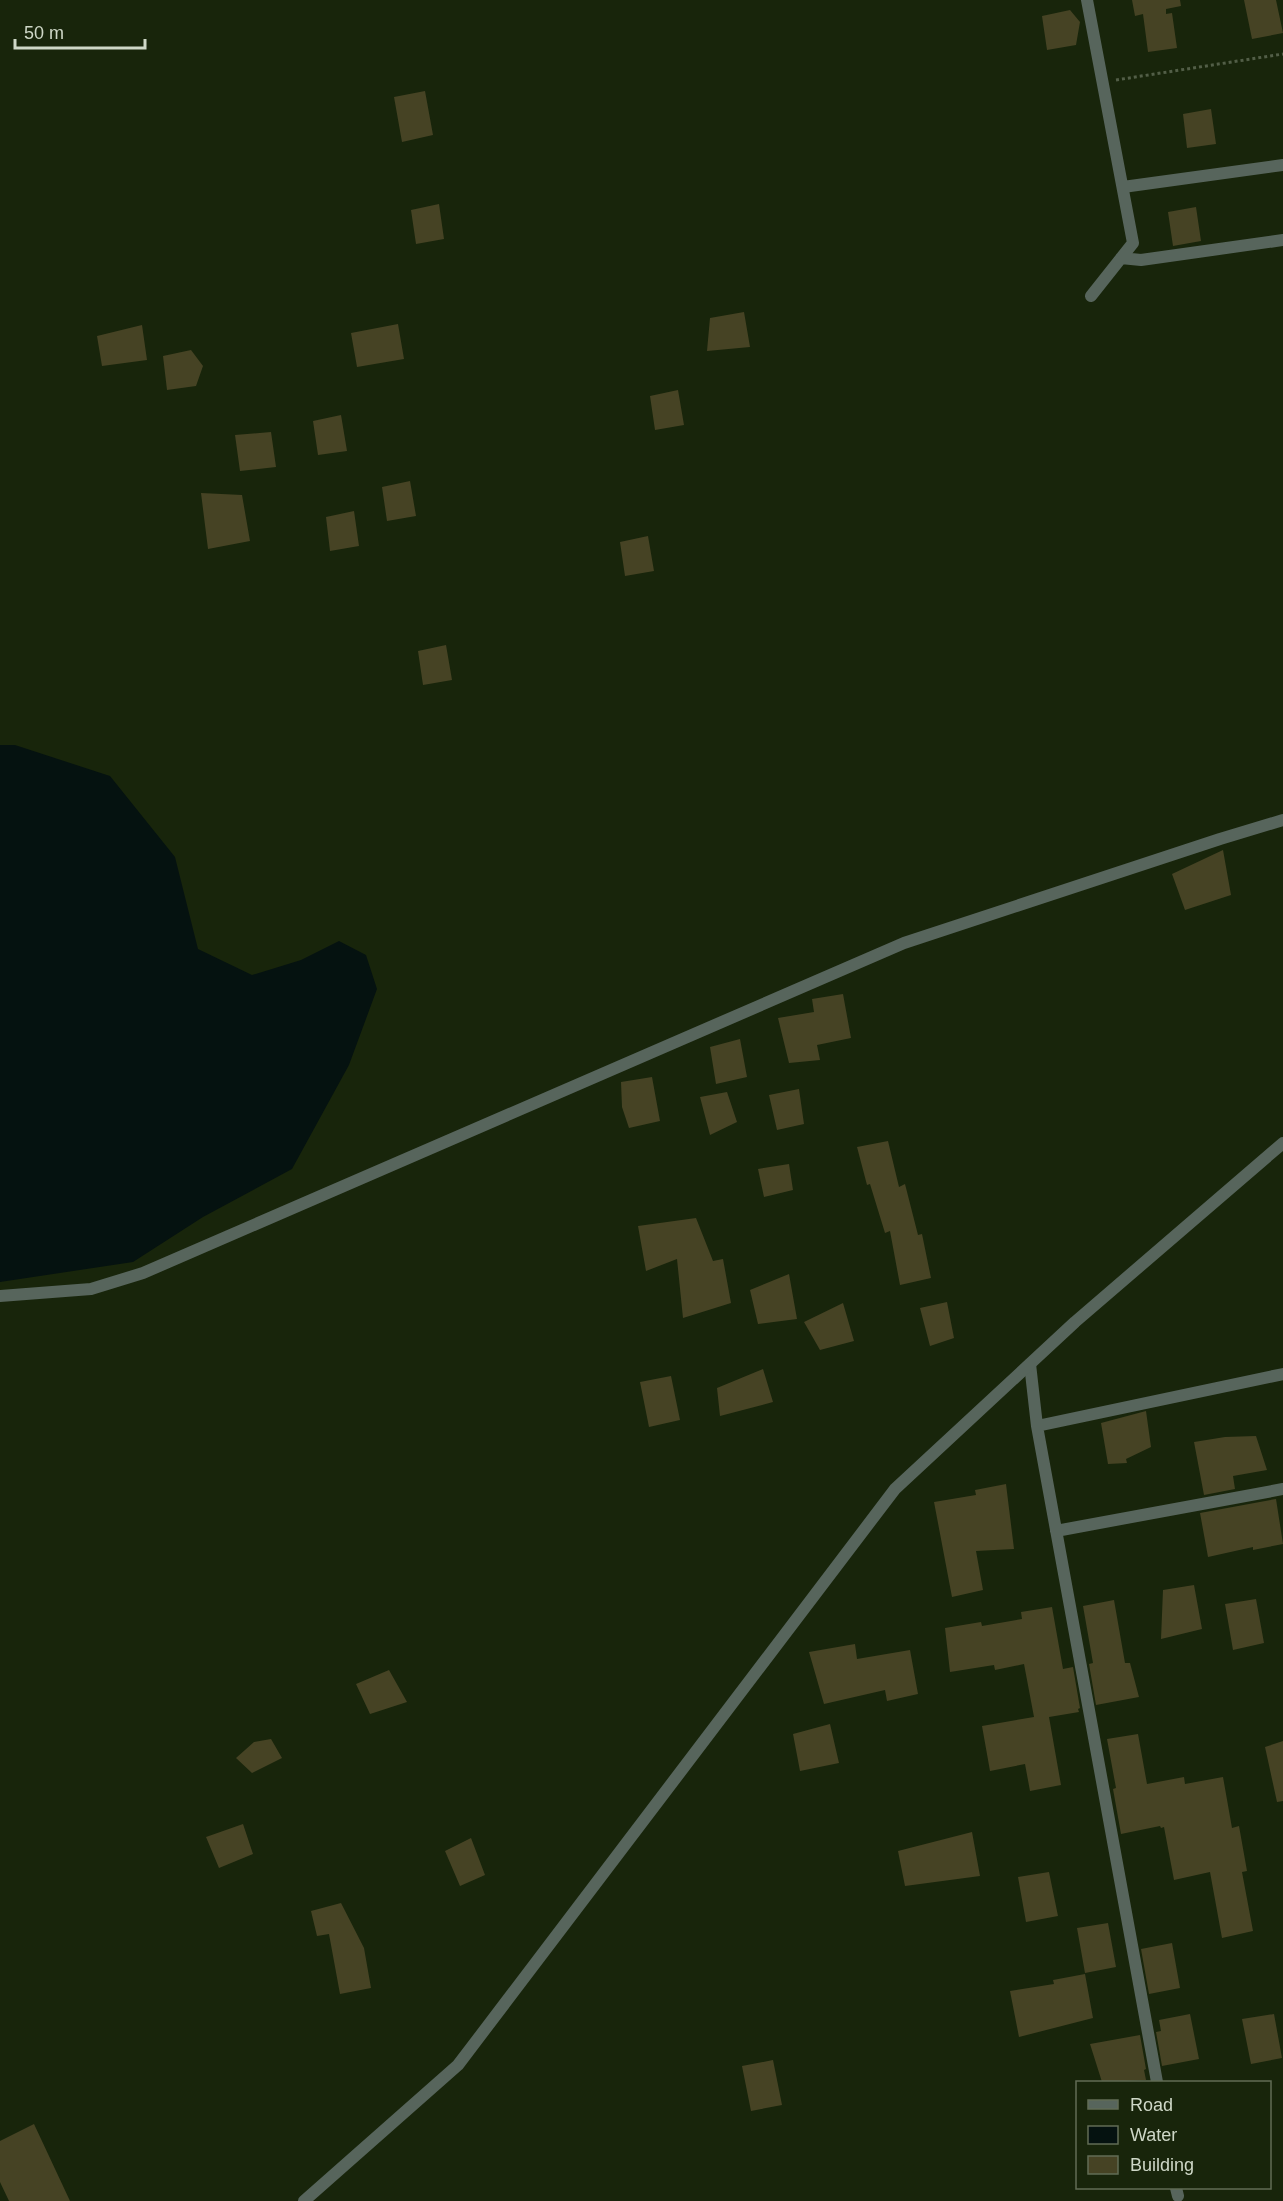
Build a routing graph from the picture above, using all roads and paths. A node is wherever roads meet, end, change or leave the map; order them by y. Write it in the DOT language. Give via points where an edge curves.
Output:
graph roads {
  1 [pos="1087,0"];
  2 [pos="1283,54"];
  3 [pos="1103,83"];
  4 [pos="1283,165"];
  5 [pos="1123,187"];
  6 [pos="1283,240"];
  7 [pos="1121,258"];
  8 [pos="1091,297"];
  9 [pos="1283,820"];
  10 [pos="1283,1143"];
  11 [pos="0,1296"];
  12 [pos="1030,1364"];
  13 [pos="1283,1374"];
  14 [pos="1037,1426"];
  15 [pos="1283,1489"];
  16 [pos="1056,1531"];
  17 [pos="1157,2081"];
  18 [pos="304,2201"];
  1 -- 3 [label="street"];
  2 -- 3 [label="path"];
  3 -- 5 [label="street"];
  4 -- 5 [label="street"];
  5 -- 7 [label="street" via="1134,243"];
  6 -- 7 [label="street" via="1141,260"];
  7 -- 8 [label="street"];
  9 -- 11 [label="street" via="904,943 143,1273 91,1289"];
  10 -- 12 [label="street"];
  12 -- 14 [label="street"];
  12 -- 18 [label="street" via="895,1489 458,2065"];
  13 -- 14 [label="street"];
  14 -- 16 [label="street"];
  15 -- 16 [label="street"];
  16 -- 17 [label="street"];
}
